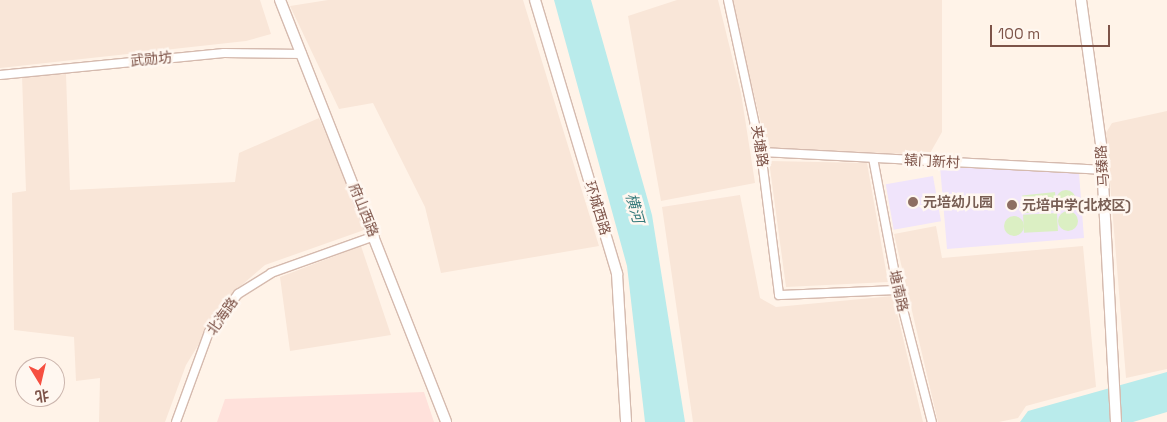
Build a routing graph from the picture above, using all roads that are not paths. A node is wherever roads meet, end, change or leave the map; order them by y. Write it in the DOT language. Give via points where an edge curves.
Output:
graph roads {
  1 [pos="280,0"];
  2 [pos="535,0"];
  3 [pos="728,0"];
  4 [pos="1080,0"];
  5 [pos="302,54"];
  6 [pos="0,75"];
  7 [pos="762,152"];
  8 [pos="873,158"];
  9 [pos="1102,170"];
  10 [pos="375,236"];
  11 [pos="898,290"];
  12 [pos="176,422"];
  13 [pos="446,422"];
  14 [pos="626,422"];
  15 [pos="932,422"];
  16 [pos="1116,422"];
  1 -- 5 [label="street, 府山西路"];
  2 -- 14 [label="street, 环城西路" via="617,274"];
  3 -- 7 [label="street, 夹塘路"];
  4 -- 9 [label="street, 马臻路"];
  5 -- 6 [label="street, 武勋坊" via="224,53"];
  5 -- 10 [label="street, 府山西路"];
  7 -- 8 [label="street, 辕门新村"];
  7 -- 11 [label="street, 夹塘路" via="779,295"];
  8 -- 9 [label="street, 辕门新村"];
  8 -- 11 [label="street, 塘南路"];
  9 -- 16 [label="street, 马臻路"];
  10 -- 12 [label="street, 北海路" via="271,273 238,294 209,332"];
  10 -- 13 [label="street, 府山西路"];
  11 -- 15 [label="street, 塘南路"];
}
